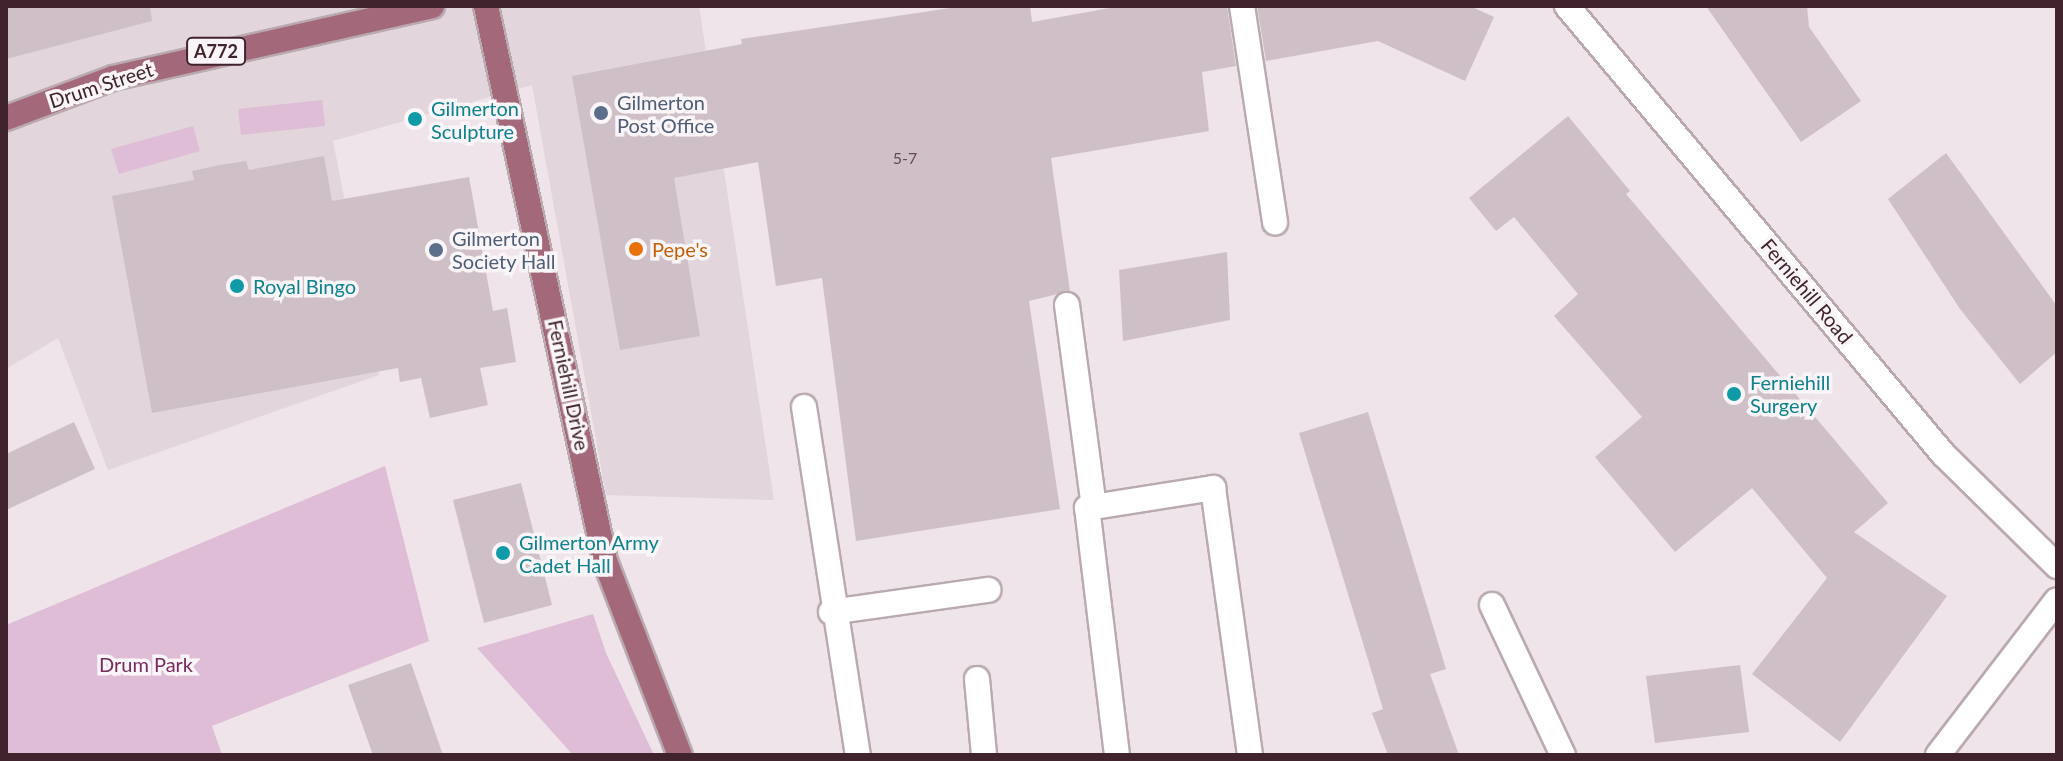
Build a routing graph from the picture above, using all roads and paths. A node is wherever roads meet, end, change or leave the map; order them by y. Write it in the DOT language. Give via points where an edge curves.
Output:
graph roads {
  1 [pos="432,6"];
  2 [pos="486,6"];
  3 [pos="1242,6"];
  4 [pos="1567,6"];
  5 [pos="6,118"];
  6 [pos="1275,222"];
  7 [pos="1067,305"];
  8 [pos="804,407"];
  9 [pos="1094,507"];
  10 [pos="2057,566"];
  11 [pos="988,590"];
  12 [pos="2057,600"];
  13 [pos="1492,605"];
  14 [pos="831,612"];
  15 [pos="977,679"];
  16 [pos="680,755"];
  17 [pos="858,755"];
  18 [pos="984,755"];
  19 [pos="1117,755"];
  20 [pos="1250,755"];
  21 [pos="1563,755"];
  22 [pos="1938,755"];
  1 -- 5 [label="main road, Drum Street / A772" via="113,78"];
  2 -- 16 [label="main road, Ferniehill Drive" via="605,561"];
  3 -- 6 [label="street"];
  4 -- 10 [label="street, Ferniehill Road" via="1943,454"];
  7 -- 9 [label="street"];
  8 -- 14 [label="street"];
  9 -- 19 [label="street" via="1087,508"];
  9 -- 20 [label="street" via="1213,488"];
  11 -- 14 [label="street"];
  12 -- 22 [label="street"];
  13 -- 21 [label="street"];
  14 -- 17 [label="street"];
  15 -- 18 [label="street"];
}
